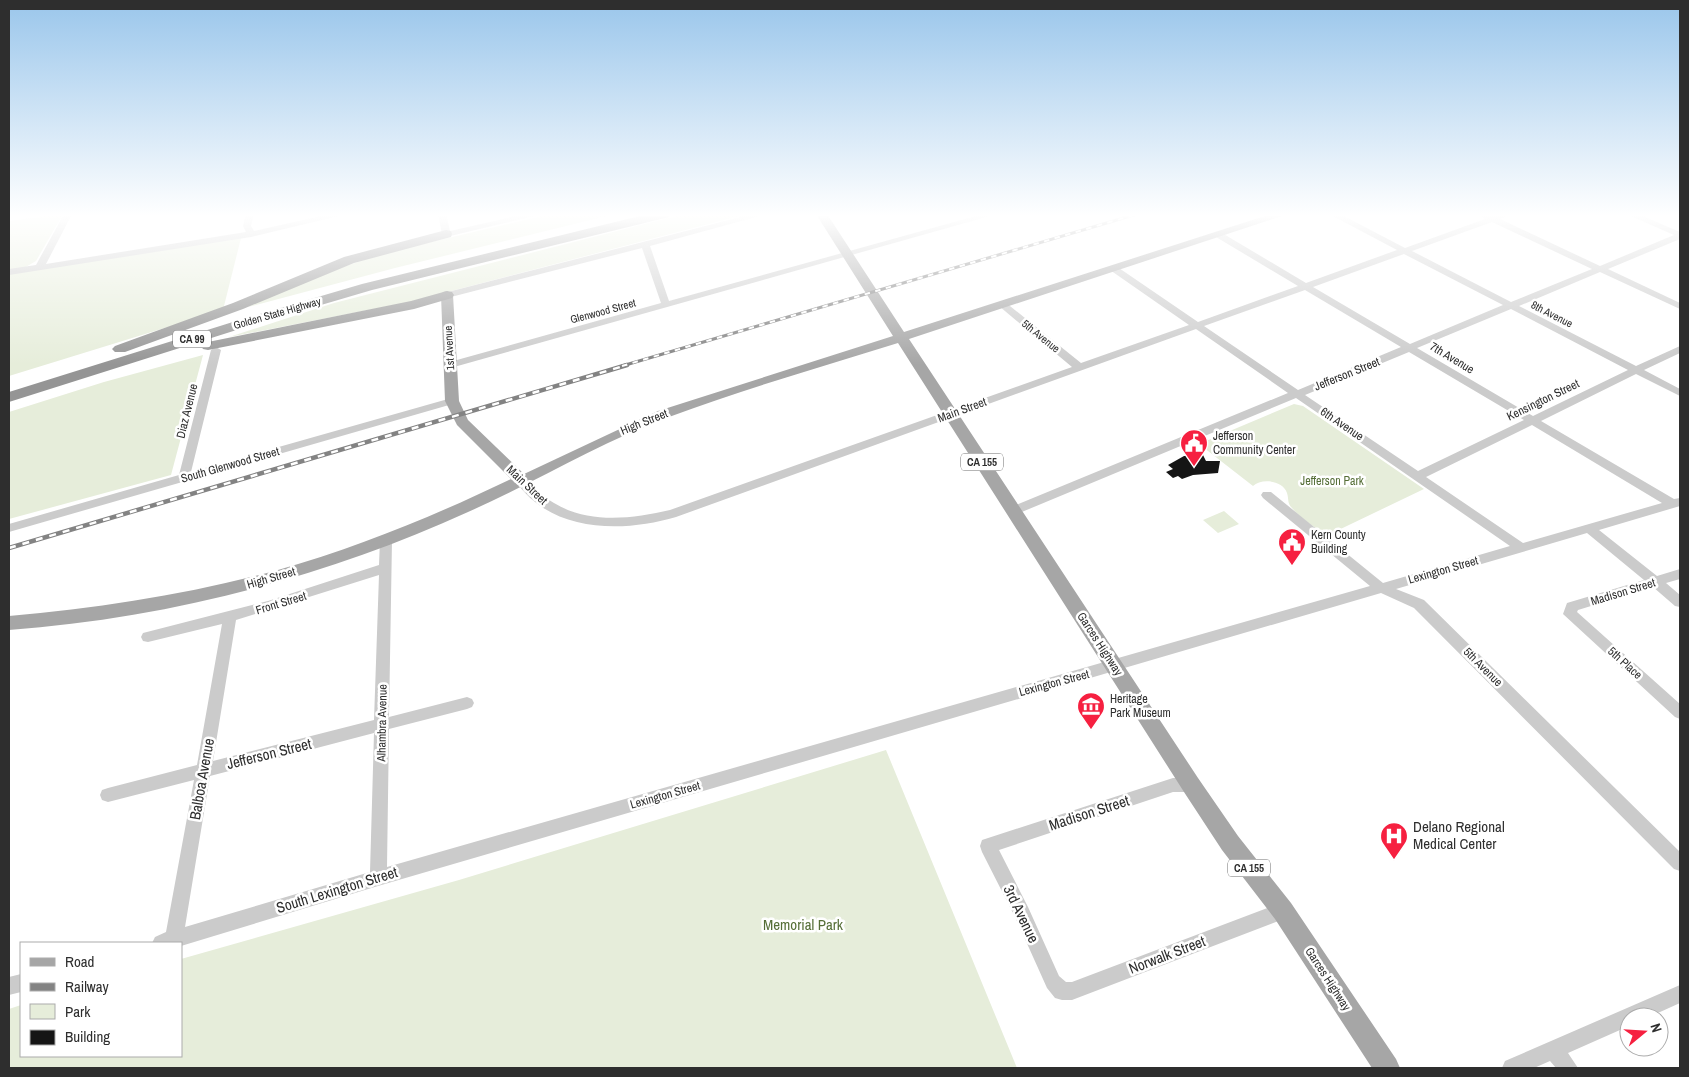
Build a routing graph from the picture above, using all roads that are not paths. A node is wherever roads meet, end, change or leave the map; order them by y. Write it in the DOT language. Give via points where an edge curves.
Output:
graph roads {
  1 [pos="41,264"];
  2 [pos="62,264"];
  3 [pos="339,264"];
  4 [pos="429,264"];
  5 [pos="462,264"];
  6 [pos="566,264"];
  7 [pos="652,264"];
  8 [pos="813,264"];
  9 [pos="852,264"];
  10 [pos="1125,264"];
  11 [pos="1270,264"];
  12 [pos="1370,264"];
  13 [pos="1429,264"];
  14 [pos="1590,264"];
  15 [pos="1611,264"];
  16 [pos="39,268"];
  17 [pos="1113,268"];
  18 [pos="1600,269"];
  19 [pos="9,272"];
  20 [pos="1307,286"];
  21 [pos="446,295"];
  22 [pos="1002,304"];
  23 [pos="666,305"];
  24 [pos="1511,306"];
  25 [pos="1680,306"];
  26 [pos="1198,325"];
  27 [pos="900,337"];
  28 [pos="1411,348"];
  29 [pos="1680,349"];
  30 [pos="216,350"];
  31 [pos="450,365"];
  32 [pos="1080,368"];
  33 [pos="1636,371"];
  34 [pos="46,375"];
  35 [pos="12,392"];
  36 [pos="1680,393"];
  37 [pos="1298,394"];
  38 [pos="452,401"];
  39 [pos="950,414"];
  40 [pos="1534,420"];
  41 [pos="1418,476"];
  42 [pos="184,478"];
  43 [pos="521,480"];
  44 [pos="1267,495"];
  45 [pos="1677,503"];
  46 [pos="1013,510"];
  47 [pos="9,528"];
  48 [pos="1588,528"];
  49 [pos="386,540"];
  50 [pos="1521,548"];
  51 [pos="386,567"];
  52 [pos="1680,574"];
  53 [pos="1655,582"];
  54 [pos="1381,588"];
  55 [pos="1680,602"];
  56 [pos="1570,614"];
  57 [pos="230,618"];
  58 [pos="9,623"];
  59 [pos="148,637"];
  60 [pos="1115,666"];
  61 [pos="467,704"];
  62 [pos="1680,713"];
  63 [pos="382,725"];
  64 [pos="203,771"];
  65 [pos="1191,785"];
  66 [pos="108,795"];
  67 [pos="514,838"];
  68 [pos="988,846"];
  69 [pos="1680,863"];
  70 [pos="378,878"];
  71 [pos="1283,911"];
  72 [pos="167,941"];
  73 [pos="1053,982"];
  74 [pos="1680,994"];
  75 [pos="1554,1050"];
  76 [pos="1387,1068"];
  77 [pos="1512,1068"];
  78 [pos="1568,1068"];
  1 -- 16 [label="street"];
  2 -- 16 [label="street"];
  3 -- 34 [label="highway" via="238,306"];
  4 -- 34 [label="highway, Golden State Highway / CA 99" via="325,290"];
  5 -- 35 [label="highway, Golden State Highway / CA 99" via="358,290"];
  6 -- 21 [label="street"];
  7 -- 23 [label="street"];
  8 -- 23 [label="street, Glenwood Street"];
  9 -- 27 [label="main road, Garces Highway / CA 155"];
  10 -- 17 [label="main road, High Street"];
  11 -- 20 [label="street, 7th Avenue"];
  12 -- 20 [label="street, Main Street"];
  13 -- 24 [label="street, 8th Avenue"];
  14 -- 18 [label="street"];
  15 -- 18 [label="street, Jefferson Street"];
  16 -- 19 [label="street"];
  17 -- 22 [label="main road, High Street"];
  17 -- 26 [label="street, 6th Avenue"];
  18 -- 24 [label="street, Jefferson Street"];
  18 -- 25 [label="street"];
  20 -- 26 [label="street, Main Street"];
  20 -- 28 [label="street, 7th Avenue"];
  21 -- 31 [label="main road, 1st Avenue"];
  21 -- 35 [label="highway"];
  22 -- 27 [label="main road, High Street"];
  22 -- 32 [label="street, 5th Avenue"];
  23 -- 31 [label="street, Glenwood Street"];
  24 -- 28 [label="street, Jefferson Street"];
  24 -- 33 [label="street, 8th Avenue"];
  26 -- 32 [label="street, Main Street"];
  26 -- 37 [label="street, 6th Avenue"];
  27 -- 39 [label="main road, Garces Highway / CA 155"];
  27 -- 43 [label="main road, High Street" via="663,414"];
  28 -- 37 [label="street, Jefferson Street"];
  28 -- 40 [label="street, 7th Avenue"];
  29 -- 33 [label="street, Kensington Street"];
  30 -- 42 [label="street, Diaz Avenue"];
  31 -- 38 [label="main road, 1st Avenue"];
  32 -- 39 [label="street, Main Street"];
  33 -- 36 [label="street, 8th Avenue"];
  33 -- 40 [label="street, Kensington Street"];
  34 -- 35 [label="highway, Golden State Highway / CA 99"];
  37 -- 41 [label="street, 6th Avenue"];
  37 -- 46 [label="street, Jefferson Street"];
  38 -- 42 [label="street, South Glenwood Street"];
  38 -- 43 [label="main road, Main Street" via="462,422"];
  39 -- 43 [label="street, Main Street" via="688,509 640,521 598,521 565,513 543,501"];
  39 -- 46 [label="main road, Garces Highway / CA 155"];
  40 -- 41 [label="street, Kensington Street"];
  40 -- 45 [label="street, 7th Avenue"];
  41 -- 50 [label="street, 6th Avenue"];
  42 -- 47 [label="street, South Glenwood Street"];
  43 -- 49 [label="main road, High Street" via="478,502"];
  44 -- 54 [label="street, 5th Avenue"];
  45 -- 48 [label="street, Lexington Street"];
  46 -- 60 [label="main road, Garces Highway / CA 155"];
  48 -- 50 [label="street, Lexington Street"];
  48 -- 53 [label="street"];
  49 -- 51 [label="street"];
  49 -- 58 [label="main road, High Street" via="247,585 154,606"];
  50 -- 54 [label="street, Lexington Street"];
  51 -- 57 [label="street, Front Street" via="312,594"];
  51 -- 63 [label="street, Alhambra Avenue"];
  52 -- 53 [label="street, Madison Street"];
  53 -- 55 [label="street"];
  53 -- 56 [label="street, Madison Street" via="1572,607"];
  54 -- 60 [label="street, Lexington Street"];
  54 -- 69 [label="street, 5th Avenue" via="1419,604"];
  56 -- 62 [label="street, 5th Place"];
  57 -- 59 [label="street, Front Street"];
  57 -- 64 [label="street, Balboa Avenue"];
  60 -- 65 [label="main road, Garces Highway / CA 155"];
  60 -- 67 [label="street, Lexington Street"];
  61 -- 63 [label="street, Jefferson Street"];
  63 -- 64 [label="street, Jefferson Street"];
  63 -- 70 [label="street, Alhambra Avenue"];
  64 -- 66 [label="street, Jefferson Street"];
  64 -- 72 [label="street, Balboa Avenue"];
  65 -- 68 [label="street, Madison Street" via="1173,785"];
  65 -- 71 [label="main road, Garces Highway / CA 155" via="1230,843"];
  67 -- 70 [label="street, South Lexington Street"];
  68 -- 73 [label="street, 3rd Avenue"];
  70 -- 72 [label="street, South Lexington Street"];
  71 -- 73 [label="street, Norwalk Street" via="1072,991 1062,991"];
  71 -- 76 [label="main road, Garces Highway / CA 155"];
  74 -- 75 [label="street"];
  75 -- 77 [label="street"];
  75 -- 78 [label="street"];
}
